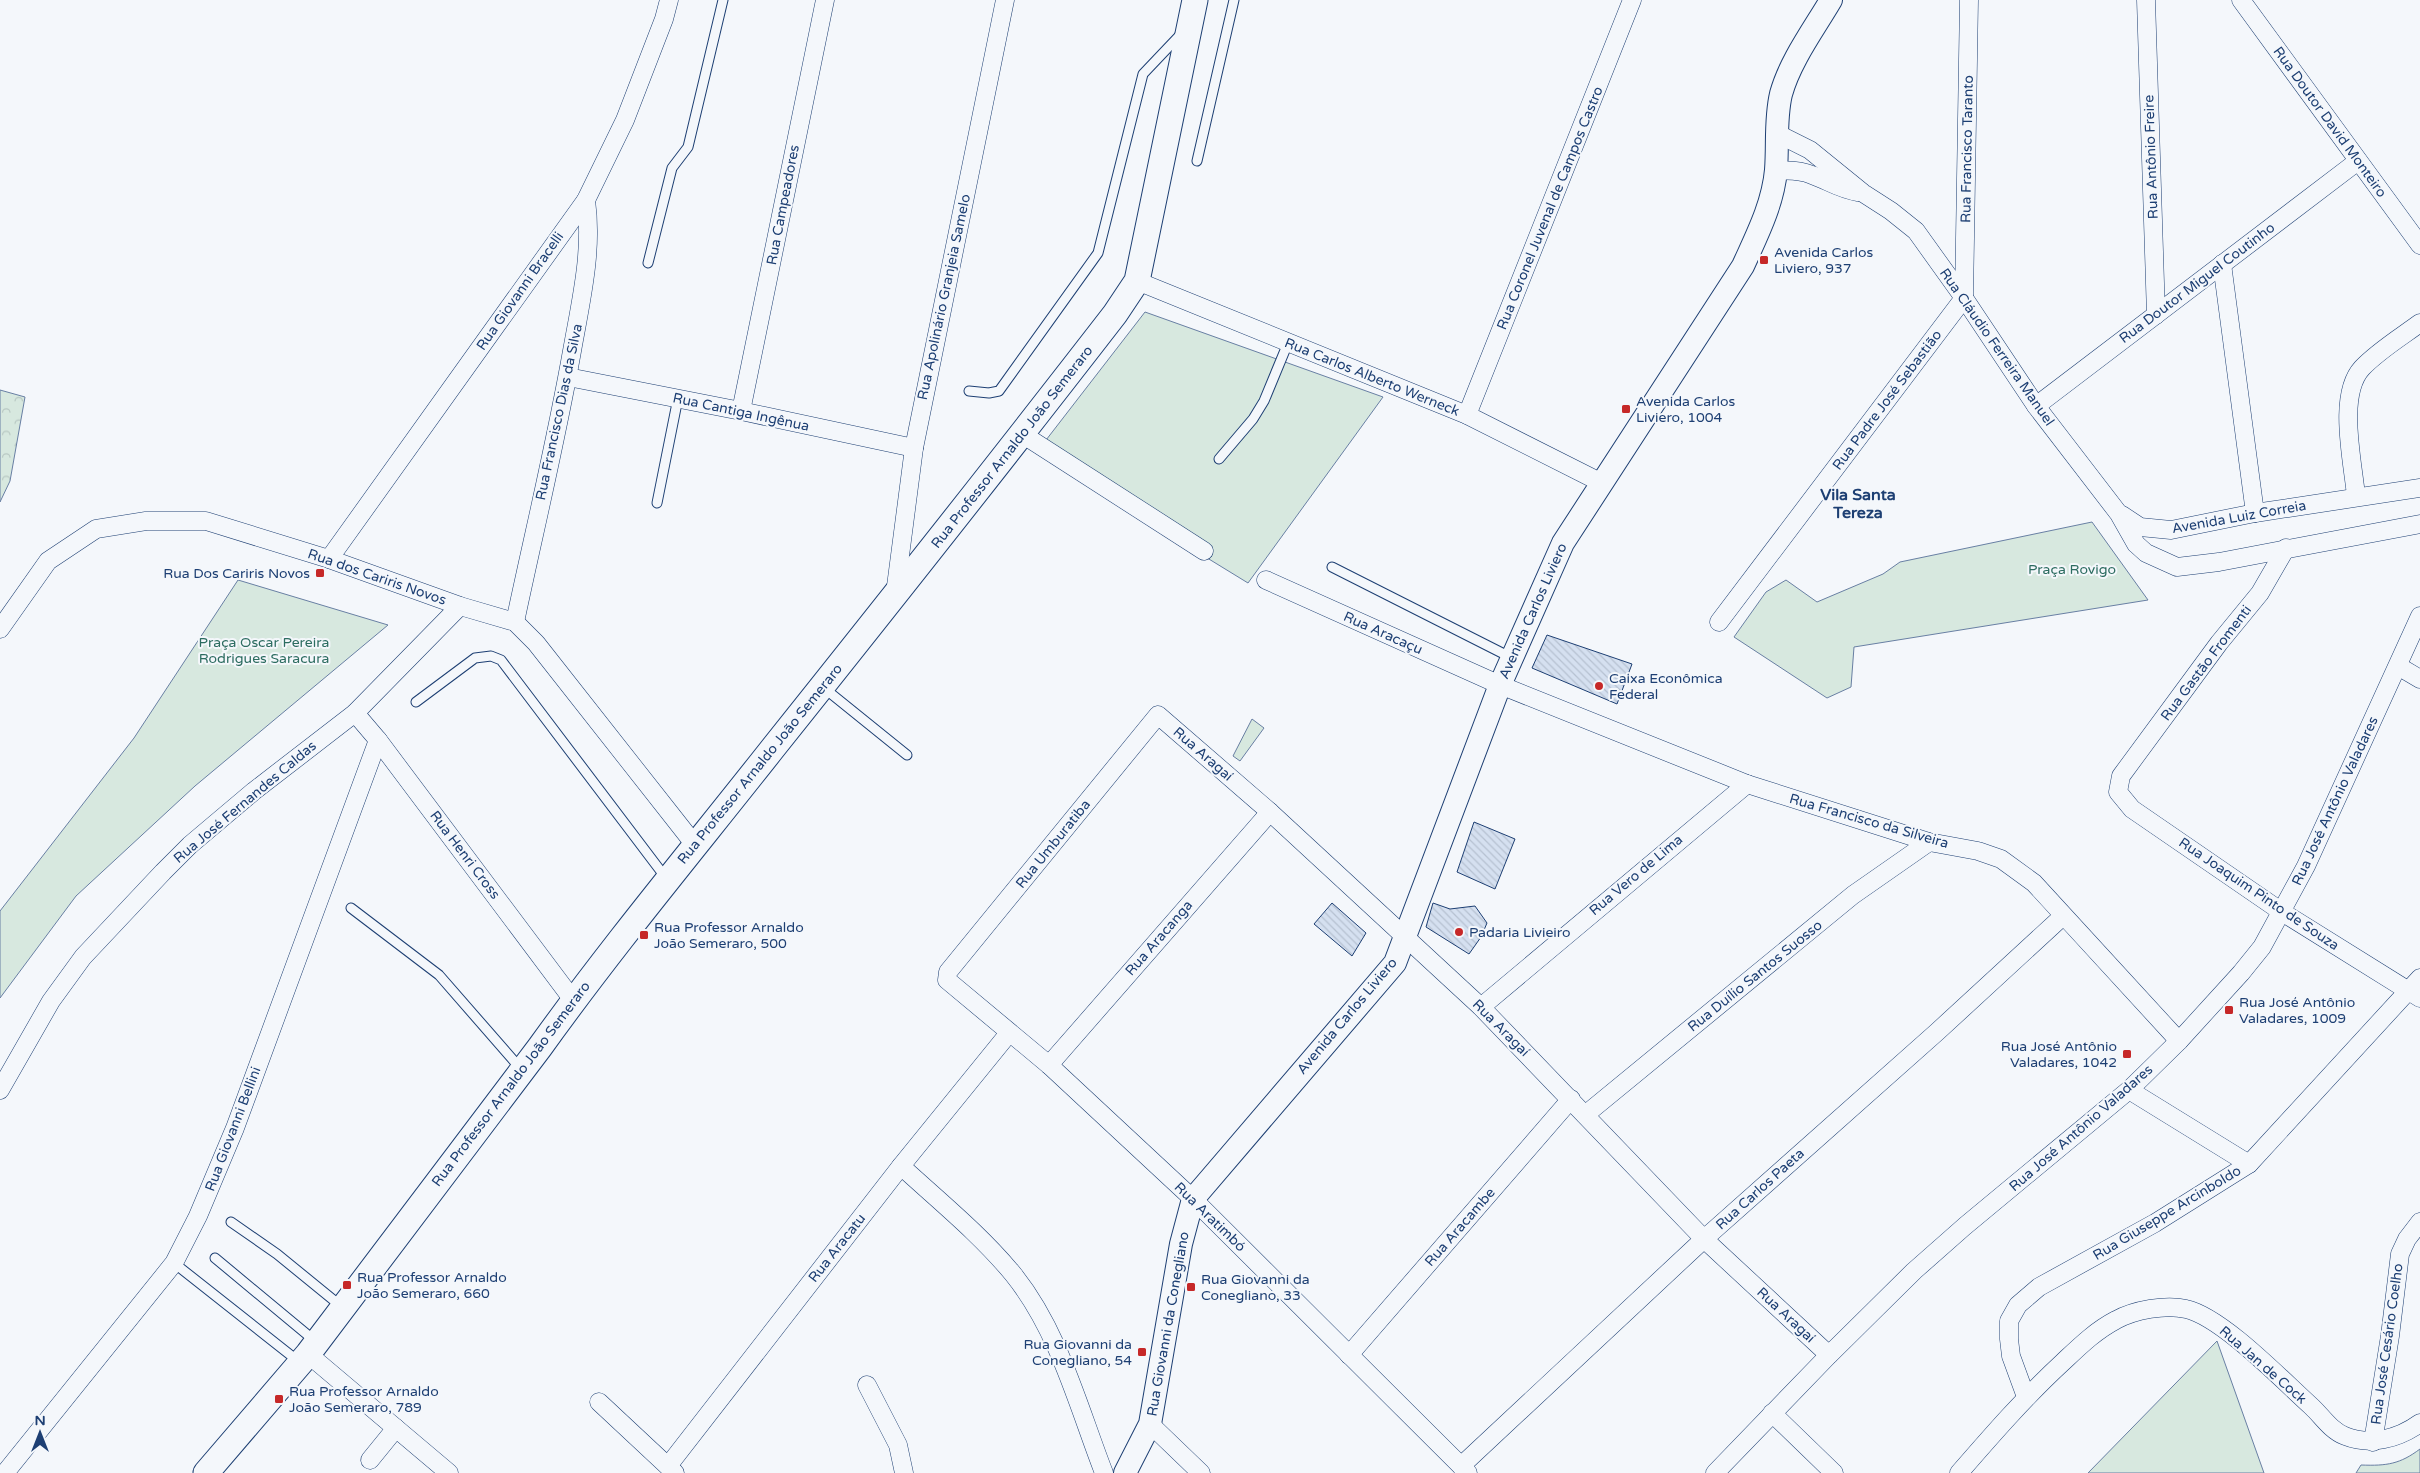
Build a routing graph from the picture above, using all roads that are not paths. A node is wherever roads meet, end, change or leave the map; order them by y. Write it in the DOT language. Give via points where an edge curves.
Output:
graph roads {
  1 [pos="669,0"];
  2 [pos="722,0"];
  3 [pos="825,0"];
  4 [pos="1005,0"];
  5 [pos="1234,0"];
  6 [pos="1632,0"];
  7 [pos="1831,0"];
  8 [pos="1969,0"];
  9 [pos="2146,0"];
  10 [pos="2241,0"];
  11 [pos="1193,12"];
  12 [pos="1776,133"];
  13 [pos="1197,161"];
  14 [pos="2358,161"];
  15 [pos="1776,171"];
  16 [pos="1863,193"];
  17 [pos="586,200"];
  18 [pos="2420,245"];
  19 [pos="648,263"];
  20 [pos="2222,264"];
  21 [pos="1137,281"];
  22 [pos="1964,298"];
  23 [pos="2156,315"];
  24 [pos="2420,323"];
  25 [pos="1288,343"];
  26 [pos="568,377"];
  27 [pos="969,391"];
  28 [pos="678,398"];
  29 [pos="2036,406"];
  30 [pos="741,411"];
  31 [pos="1467,416"];
  32 [pos="1022,434"];
  33 [pos="914,448"];
  34 [pos="1219,459"];
  35 [pos="1602,484"];
  36 [pos="2420,488"];
  37 [pos="2356,496"];
  38 [pos="657,503"];
  39 [pos="2255,513"];
  40 [pos="2119,514"];
  41 [pos="2420,524"];
  42 [pos="2286,548"];
  43 [pos="1204,551"];
  44 [pos="329,559"];
  45 [pos="1332,566"];
  46 [pos="1266,580"];
  47 [pos="894,596"];
  48 [pos="460,606"];
  49 [pos="2420,616"];
  50 [pos="515,622"];
  51 [pos="1719,622"];
  52 [pos="0,629"];
  53 [pos="1512,658"];
  54 [pos="2398,666"];
  55 [pos="2420,679"];
  56 [pos="1500,685"];
  57 [pos="822,687"];
  58 [pos="416,702"];
  59 [pos="355,713"];
  60 [pos="1158,715"];
  61 [pos="378,740"];
  62 [pos="907,755"];
  63 [pos="2121,776"];
  64 [pos="1747,784"];
  65 [pos="1270,812"];
  66 [pos="1929,842"];
  67 [pos="694,845"];
  68 [pos="668,880"];
  69 [pos="351,908"];
  70 [pos="2282,912"];
  71 [pos="2063,916"];
  72 [pos="1406,937"];
  73 [pos="948,972"];
  74 [pos="2416,989"];
  75 [pos="574,1000"];
  76 [pos="1481,1007"];
  77 [pos="1010,1034"];
  78 [pos="2180,1041"];
  79 [pos="1049,1065"];
  80 [pos="521,1070"];
  81 [pos="0,1090"];
  82 [pos="2129,1090"];
  83 [pos="1570,1099"];
  84 [pos="1585,1115"];
  85 [pos="2249,1164"];
  86 [pos="901,1166"];
  87 [pos="1193,1199"];
  88 [pos="231,1222"];
  89 [pos="2420,1222"];
  90 [pos="1704,1239"];
  91 [pos="215,1258"];
  92 [pos="174,1263"];
  93 [pos="343,1307"];
  94 [pos="308,1353"];
  95 [pos="1349,1355"];
  96 [pos="1829,1355"];
  97 [pos="867,1385"];
  98 [pos="2026,1397"];
  99 [pos="599,1402"];
  100 [pos="1772,1413"];
  101 [pos="1150,1424"];
  102 [pos="2420,1424"];
  103 [pos="396,1428"];
  104 [pos="2373,1442"];
  105 [pos="370,1460"];
  106 [pos="671,1470"];
  107 [pos="1464,1470"];
  108 [pos="5,1473"];
  109 [pos="206,1473"];
  110 [pos="449,1473"];
  111 [pos="904,1473"];
  112 [pos="1104,1473"];
  113 [pos="1125,1473"];
  114 [pos="1201,1473"];
  115 [pos="1715,1473"];
  116 [pos="1834,1473"];
  117 [pos="1958,1473"];
  1 -- 17 [label="street, Rua Giovanni Bracelli" via="625,120"];
  2 -- 19 [label="lane" via="688,147 672,168"];
  3 -- 30 [label="street, Rua Campeadores"];
  4 -- 33 [label="street, Rua Apolinário Granjeia Samelo"];
  5 -- 13 [label="lane"];
  6 -- 31 [label="street, Rua Coronel Juvenal de Campos Castro"];
  7 -- 12 [label="street, Avenida Carlos Liviero" via="1794,63 1781,94"];
  8 -- 22 [label="street, Rua Francisco Taranto"];
  9 -- 23 [label="street, Rua Antônio Freire"];
  10 -- 14 [label="street, Rua Doutor David Monteiro"];
  11 -- 21 [label="main road, Rua Professor Arnaldo João Semeraro"];
  11 -- 27 [label="lane" via="1143,74 1098,253 999,391"];
  12 -- 15 [label="street, Avenida Carlos Liviero"];
  12 -- 16 [label="street, Rua Cláudio Ferreira Manuel" via="1810,150"];
  14 -- 18 [label="street, Rua Doutor David Monteiro"];
  14 -- 20 [label="street, Rua Doutor Miguel Coutinho"];
  15 -- 16 [label="street, Rua Cláudio Ferreira Manuel" via="1793,170 1841,189"];
  15 -- 35 [label="street, Avenida Carlos Liviero" via="1769,206 1743,266"];
  16 -- 22 [label="street, Rua Cláudio Ferreira Manuel" via="1916,231"];
  17 -- 26 [label="street, Rua Francisco Dias da Silva" via="590,242"];
  17 -- 44 [label="street, Rua Giovanni Bracelli"];
  20 -- 23 [label="street, Rua Doutor Miguel Coutinho"];
  20 -- 39 [label="street"];
  21 -- 25 [label="street, Rua Carlos Alberto Werneck"];
  21 -- 32 [label="main road, Rua Professor Arnaldo João Semeraro"];
  22 -- 29 [label="street, Rua Cláudio Ferreira Manuel"];
  22 -- 51 [label="street, Rua Padre José Sebastião"];
  23 -- 29 [label="street, Rua Doutor Miguel Coutinho"];
  24 -- 37 [label="street" via="2360,369 2351,389 2347,406"];
  25 -- 31 [label="street, Rua Carlos Alberto Werneck"];
  25 -- 34 [label="lane" via="1253,420"];
  26 -- 28 [label="street, Rua Cantiga Ingênua"];
  26 -- 50 [label="street, Rua Francisco Dias da Silva"];
  28 -- 30 [label="street, Rua Cantiga Ingênua"];
  28 -- 38 [label="lane"];
  29 -- 40 [label="street, Rua Cláudio Ferreira Manuel"];
  30 -- 33 [label="street, Rua Cantiga Ingênua"];
  31 -- 35 [label="street, Rua Carlos Alberto Werneck"];
  32 -- 43 [label="street"];
  32 -- 47 [label="main road, Rua Professor Arnaldo João Semeraro"];
  33 -- 47 [label="street, Rua Apolinário Granjeia Samelo"];
  35 -- 53 [label="street, Avenida Carlos Liviero" via="1564,542"];
  36 -- 37 [label="street, Avenida Luiz Correia"];
  37 -- 39 [label="street, Avenida Luiz Correia"];
  39 -- 40 [label="street, Avenida Luiz Correia" via="2171,530 2140,527"];
  40 -- 42 [label="street" via="2136,544 2146,553 2177,566 2219,562"];
  41 -- 42 [label="street"];
  42 -- 63 [label="street, Rua Gastão Fromenti" via="2260,593"];
  44 -- 48 [label="street, Rua dos Cariris Novos"];
  44 -- 52 [label="street, Rua dos Cariris Novos" via="206,521 146,521 96,529 48,561"];
  45 -- 53 [label="lane"];
  46 -- 56 [label="street, Rua Aracaçu"];
  47 -- 57 [label="main road, Rua Professor Arnaldo João Semeraro"];
  48 -- 50 [label="street, Rua dos Cariris Novos"];
  48 -- 59 [label="street, Rua José Fernandes Caldas"];
  49 -- 54 [label="street, Rua José Antônio Valadares"];
  50 -- 67 [label="street, Rua dos Cariris Novos" via="536,643"];
  53 -- 56 [label="street, Avenida Carlos Liviero"];
  54 -- 55 [label="street"];
  54 -- 70 [label="street, Rua José Antônio Valadares"];
  56 -- 64 [label="street, Rua Francisco da Silveira"];
  56 -- 72 [label="street, Avenida Carlos Liviero"];
  57 -- 62 [label="lane"];
  57 -- 67 [label="main road, Rua Professor Arnaldo João Semeraro"];
  58 -- 68 [label="lane" via="474,658 491,656 501,660"];
  59 -- 61 [label="street, Rua Henri Cross"];
  59 -- 81 [label="street, Rua José Fernandes Caldas" via="190,845 96,943 50,1001"];
  60 -- 65 [label="street, Rua Aragaí"];
  60 -- 73 [label="street, Rua Umburatiba"];
  61 -- 75 [label="street, Rua Henri Cross"];
  61 -- 92 [label="street, Rua Giovanni Bellini" via="235,1128 198,1216"];
  63 -- 70 [label="street, Rua Joaquim Pinto de Souza" via="2118,792 2132,809"];
  64 -- 66 [label="street, Rua Francisco da Silveira"];
  64 -- 76 [label="street, Rua Vero de Lima"];
  65 -- 72 [label="street, Rua Aragaí"];
  65 -- 79 [label="street, Rua Aracanga"];
  66 -- 71 [label="street, Rua Francisco da Silveira" via="1978,851 2001,859 2034,883"];
  66 -- 84 [label="street, Rua Duílio Santos Suosso" via="1853,895"];
  67 -- 68 [label="main road, Rua Professor Arnaldo João Semeraro"];
  68 -- 75 [label="main road, Rua Professor Arnaldo João Semeraro"];
  69 -- 80 [label="lane" via="439,975"];
  70 -- 74 [label="street, Rua Joaquim Pinto de Souza"];
  70 -- 78 [label="street, Rua José Antônio Valadares" via="2262,947"];
  71 -- 78 [label="street, Rua Francisco da Silveira"];
  71 -- 90 [label="street, Rua Carlos Paeta"];
  72 -- 76 [label="street, Rua Aragaí"];
  72 -- 87 [label="street, Avenida Carlos Liviero" via="1395,963"];
  73 -- 77 [label="street, Rua Aratimbó" via="947,980"];
  74 -- 85 [label="street, Rua Giuseppe Arcinboldo"];
  75 -- 80 [label="main road, Rua Professor Arnaldo João Semeraro"];
  76 -- 83 [label="street, Rua Aragaí"];
  77 -- 79 [label="street, Rua Aratimbó"];
  77 -- 86 [label="street, Rua Aracatu"];
  78 -- 82 [label="street, Rua José Antônio Valadares"];
  79 -- 87 [label="street, Rua Aratimbó"];
  80 -- 93 [label="main road, Rua Professor Arnaldo João Semeraro"];
  82 -- 85 [label="street"];
  82 -- 96 [label="street, Rua José Antônio Valadares" via="1914,1271"];
  83 -- 84 [label="street, Rua Aragaí"];
  83 -- 95 [label="street, Rua Aracambe"];
  84 -- 90 [label="street, Rua Aragaí"];
  85 -- 98 [label="street, Rua Giuseppe Arcinboldo" via="2155,1223 2039,1287 2018,1305 2009,1321 2009,1339 2011,1356"];
  86 -- 106 [label="street, Rua Aracatu"];
  86 -- 112 [label="street" via="974,1233 1013,1275 1047,1327"];
  87 -- 95 [label="street, Rua Aratimbó"];
  87 -- 101 [label="street, Rua Giovanni da Conegliano" via="1181,1244"];
  88 -- 93 [label="lane"];
  89 -- 104 [label="street, Rua José Cesário Coelho" via="2406,1239 2400,1254"];
  90 -- 96 [label="street, Rua Aragaí"];
  90 -- 107 [label="street, Rua Carlos Paeta"];
  91 -- 94 [label="lane"];
  92 -- 94 [label="lane"];
  92 -- 108 [label="street, Rua Giovanni Bellini"];
  93 -- 94 [label="main road, Rua Professor Arnaldo João Semeraro"];
  94 -- 103 [label="street"];
  94 -- 109 [label="main road, Rua Professor Arnaldo João Semeraro"];
  95 -- 107 [label="street, Rua Aratimbó"];
  96 -- 100 [label="street, Rua José Antônio Valadares"];
  97 -- 111 [label="street" via="898,1445"];
  98 -- 104 [label="street, Rua Jan de Cock" via="2093,1334 2117,1319 2146,1310 2186,1309 2240,1341 2315,1409 2330,1427 2345,1436"];
  98 -- 117 [label="street, Rua Jan de Cock"];
  99 -- 106 [label="street"];
  100 -- 115 [label="street, Rua José Antônio Valadares"];
  100 -- 116 [label="street"];
  101 -- 113 [label="street, Rua Giovanni da Conegliano"];
  101 -- 114 [label="street"];
  102 -- 104 [label="street" via="2408,1432"];
  103 -- 105 [label="street"];
  103 -- 110 [label="street"];
}
